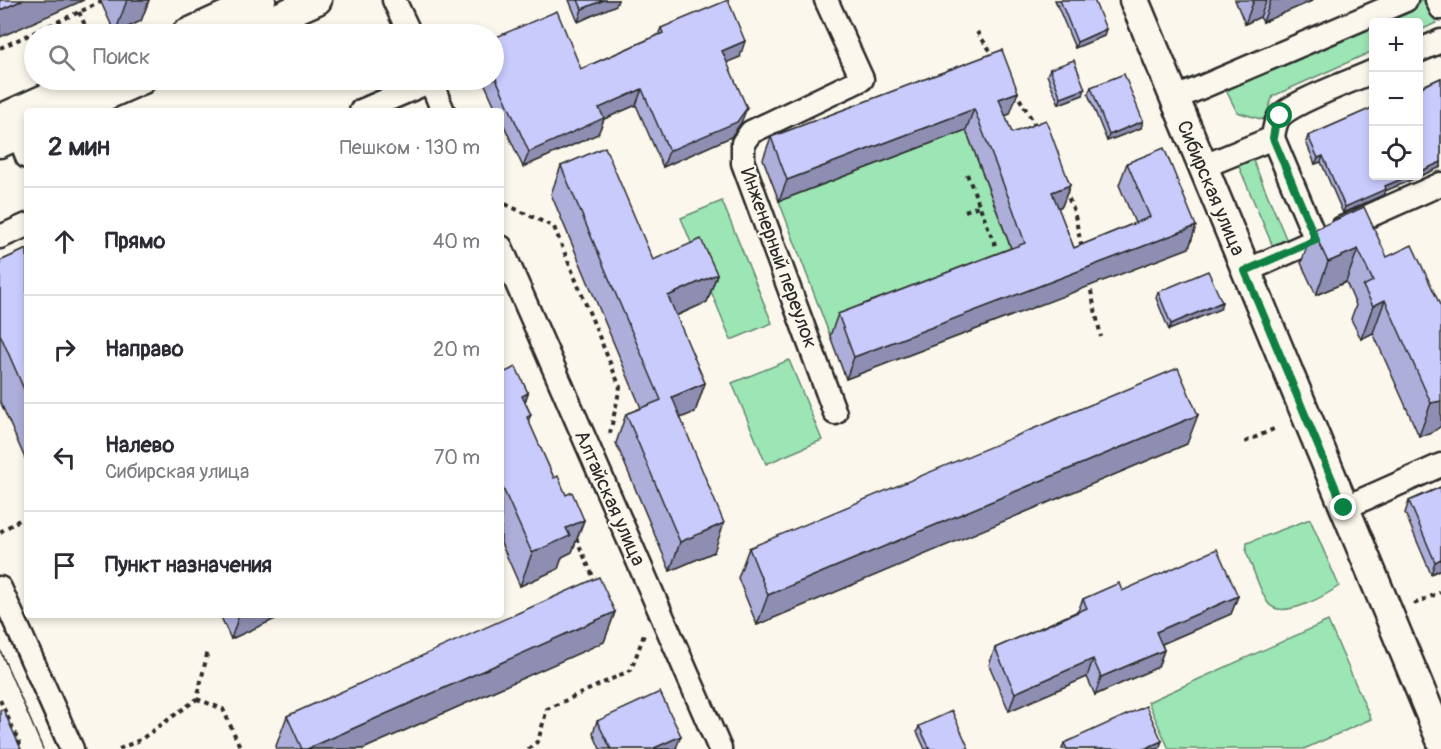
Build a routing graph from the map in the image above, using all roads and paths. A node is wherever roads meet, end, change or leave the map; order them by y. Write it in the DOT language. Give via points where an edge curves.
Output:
graph roads {
  1 [pos="261,0"];
  2 [pos="317,0"];
  3 [pos="394,0"];
  4 [pos="826,0"];
  5 [pos="1134,0"];
  6 [pos="1406,0"];
  7 [pos="1437,0"];
  8 [pos="101,2"];
  9 [pos="1441,8"];
  10 [pos="79,12"];
  11 [pos="53,24"];
  12 [pos="84,24"];
  13 [pos="208,24"];
  14 [pos="263,24"];
  15 [pos="405,24"];
  16 [pos="977,32"];
  17 [pos="24,37"];
  18 [pos="1441,41"];
  19 [pos="0,48"];
  20 [pos="1423,49"];
  21 [pos="995,58"];
  22 [pos="1372,72"];
  23 [pos="1012,85"];
  24 [pos="74,90"];
  25 [pos="118,90"];
  26 [pos="408,90"];
  27 [pos="434,90"];
  28 [pos="1174,99"];
  29 [pos="52,108"];
  30 [pos="78,108"];
  31 [pos="368,108"];
  32 [pos="442,108"];
  33 [pos="1039,131"];
  34 [pos="1273,138"];
  35 [pos="1202,167"];
  36 [pos="967,174"];
  37 [pos="1061,181"];
  38 [pos="1441,184"];
  39 [pos="504,203"];
  40 [pos="980,206"];
  41 [pos="965,211"];
  42 [pos="24,226"];
  43 [pos="0,237"];
  44 [pos="1316,240"];
  45 [pos="996,247"];
  46 [pos="504,254"];
  47 [pos="1084,257"];
  48 [pos="1245,271"];
  49 [pos="1089,280"];
  50 [pos="1101,337"];
  51 [pos="835,413"];
  52 [pos="1276,428"];
  53 [pos="609,442"];
  54 [pos="1245,442"];
  55 [pos="1441,465"];
  56 [pos="1344,508"];
  57 [pos="21,519"];
  58 [pos="572,529"];
  59 [pos="0,532"];
  60 [pos="595,581"];
  61 [pos="0,588"];
  62 [pos="1441,592"];
  63 [pos="656,603"];
  64 [pos="1414,604"];
  65 [pos="208,650"];
  66 [pos="197,699"];
  67 [pos="0,700"];
  68 [pos="1441,741"];
  69 [pos="22,749"];
  70 [pos="72,749"];
  71 [pos="119,749"];
  72 [pos="241,749"];
  73 [pos="528,749"];
  74 [pos="720,749"];
  1 -- 13 [label="main road"];
  2 -- 14 [label="main road"];
  3 -- 15 [label="street"];
  4 -- 51 [label="street, Инженерный переулок" via="862,79 752,132 743,143 743,153 750,182"];
  5 -- 28 [label="main road, Сибирская улица"];
  6 -- 28 [label="street"];
  7 -- 9 [label="street"];
  8 -- 10 [label="path"];
  10 -- 11 [label="path"];
  10 -- 12 [label="path"];
  16 -- 21 [label="path"];
  17 -- 19 [label="path"];
  18 -- 20 [label="street"];
  22 -- 34 [label="street" via="1287,111 1280,116"];
  23 -- 33 [label="path"];
  24 -- 29 [label="main road"];
  25 -- 30 [label="main road"];
  26 -- 31 [label="street"];
  27 -- 32 [label="street"];
  28 -- 35 [label="main road, Сибирская улица"];
  34 -- 35 [label="street"];
  34 -- 44 [label="street"];
  35 -- 48 [label="main road, Сибирская улица"];
  36 -- 40 [label="path"];
  37 -- 47 [label="path" via="1074,212"];
  38 -- 44 [label="street"];
  39 -- 53 [label="path" via="554,227 620,387"];
  40 -- 41 [label="path"];
  40 -- 45 [label="path"];
  42 -- 43 [label="street"];
  44 -- 48 [label="street"];
  46 -- 63 [label="street, Алтайская улица"];
  48 -- 56 [label="main road, Сибирская улица"];
  49 -- 50 [label="path"];
  52 -- 54 [label="path"];
  55 -- 56 [label="street"];
  56 -- 68 [label="main road, Сибирская улица"];
  57 -- 59 [label="path"];
  58 -- 60 [label="path"];
  61 -- 70 [label="street"];
  62 -- 64 [label="path"];
  63 -- 73 [label="path" via="631,670 547,709 538,741"];
  63 -- 74 [label="street, Алтайская улица"];
  65 -- 66 [label="path"];
  66 -- 71 [label="path" via="140,740"];
  66 -- 72 [label="path" via="223,709"];
  67 -- 69 [label="path"];
}
